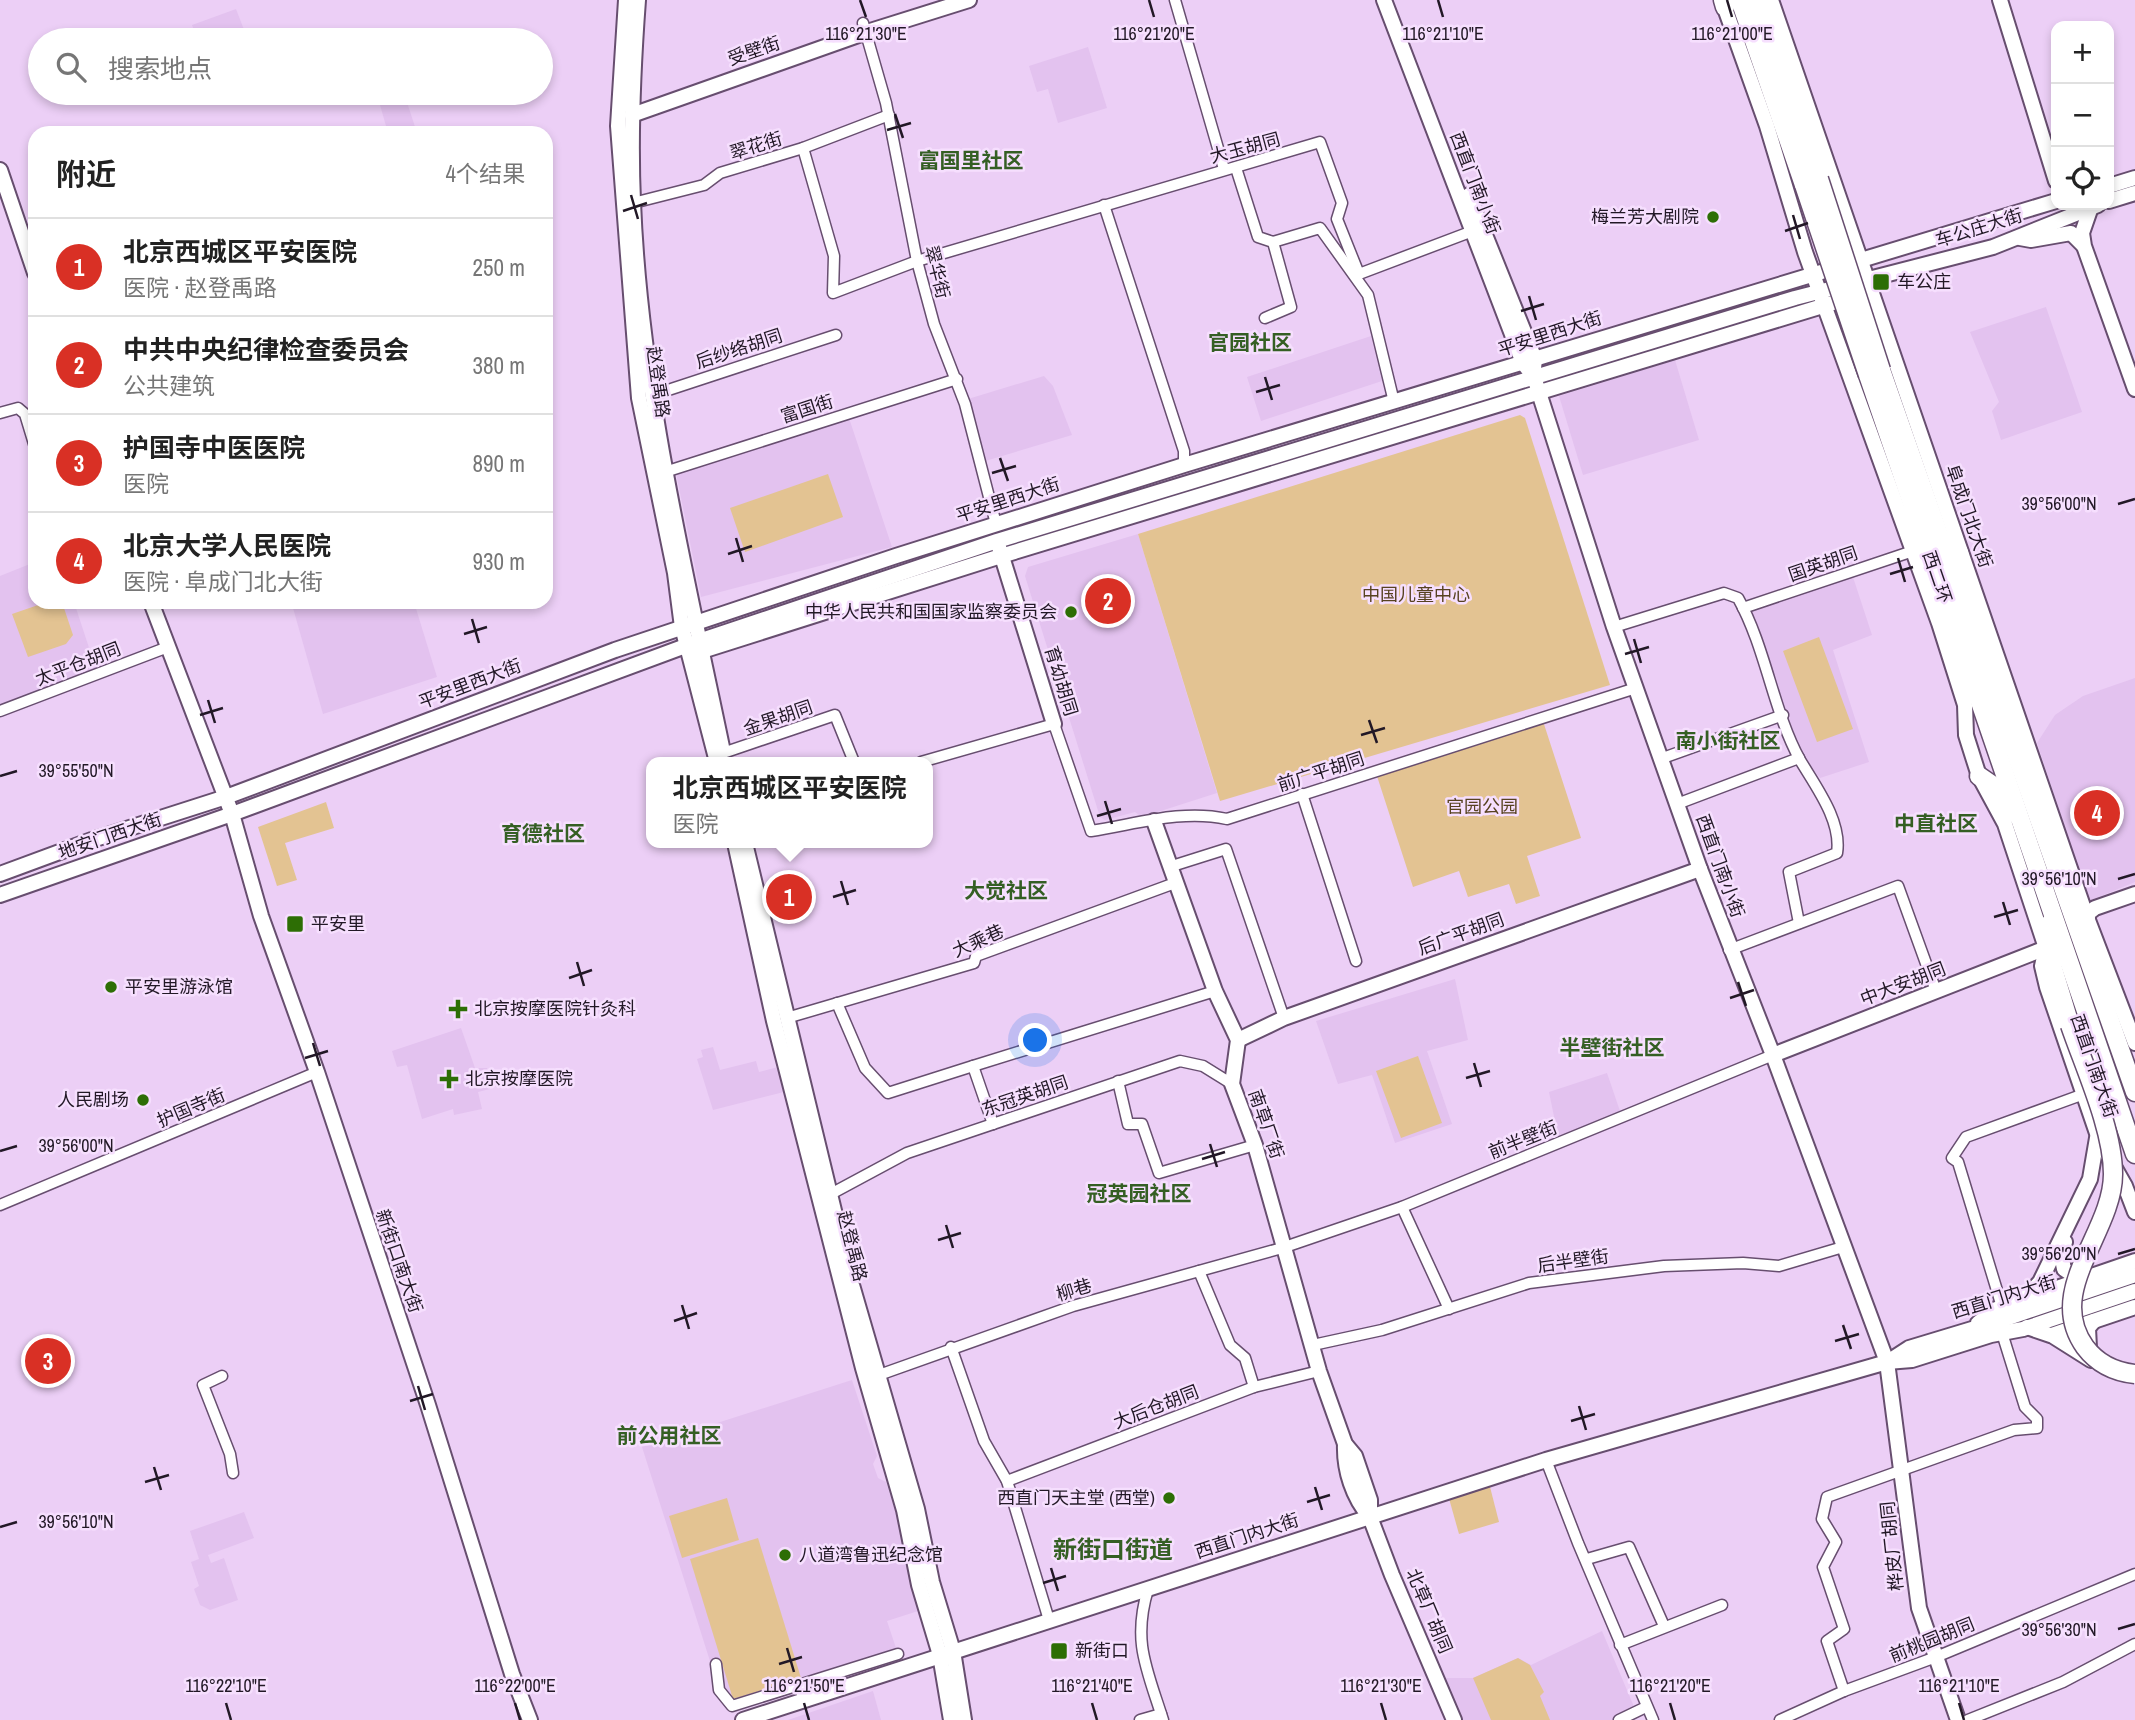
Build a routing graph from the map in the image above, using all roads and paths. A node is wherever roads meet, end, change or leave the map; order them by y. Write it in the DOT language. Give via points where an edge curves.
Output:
graph roads {
  1 [pos="626,0"];
  2 [pos="638,0"];
  3 [pos="970,0"];
  4 [pos="1175,0"];
  5 [pos="1384,0"];
  6 [pos="1392,0"];
  7 [pos="1755,0"];
  8 [pos="1771,0"];
  9 [pos="2000,0"];
  10 [pos="1728,2"];
  11 [pos="865,27"];
  12 [pos="632,115"];
  13 [pos="889,115"];
  14 [pos="803,148"];
  15 [pos="2051,165"];
  16 [pos="1237,168"];
  17 [pos="1224,169"];
  18 [pos="0,173"];
  19 [pos="2135,178"];
  20 [pos="1811,182"];
  21 [pos="2114,184"];
  22 [pos="2135,193"];
  23 [pos="2114,199"];
  24 [pos="2051,202"];
  25 [pos="633,204"];
  26 [pos="1104,205"];
  27 [pos="2085,210"];
  28 [pos="2092,210"];
  29 [pos="1477,229"];
  30 [pos="2020,238"];
  31 [pos="1273,242"];
  32 [pos="2084,246"];
  33 [pos="28,253"];
  34 [pos="1861,259"];
  35 [pos="917,261"];
  36 [pos="1813,273"];
  37 [pos="1870,286"];
  38 [pos="1822,299"];
  39 [pos="1265,318"];
  40 [pos="836,335"];
  41 [pos="1529,361"];
  42 [pos="1875,372"];
  43 [pos="1534,377"];
  44 [pos="957,379"];
  45 [pos="2135,389"];
  46 [pos="1538,392"];
  47 [pos="653,395"];
  48 [pos="1394,402"];
  49 [pos="0,413"];
  50 [pos="28,421"];
  51 [pos="1184,465"];
  52 [pos="668,471"];
  53 [pos="996,524"];
  54 [pos="999,548"];
  55 [pos="1913,551"];
  56 [pos="1959,552"];
  57 [pos="1743,608"];
  58 [pos="154,609"];
  59 [pos="688,625"];
  60 [pos="1614,627"];
  61 [pos="1975,642"];
  62 [pos="696,646"];
  63 [pos="168,647"];
  64 [pos="1636,688"];
  65 [pos="0,711"];
  66 [pos="1783,715"];
  67 [pos="1054,724"];
  68 [pos="722,757"];
  69 [pos="727,757"];
  70 [pos="852,757"];
  71 [pos="933,758"];
  72 [pos="1799,758"];
  73 [pos="1660,759"];
  74 [pos="1979,776"];
  75 [pos="1302,794"];
  76 [pos="226,797"];
  77 [pos="1677,804"];
  78 [pos="232,814"];
  79 [pos="1154,821"];
  80 [pos="1091,831"];
  81 [pos="2030,846"];
  82 [pos="736,848"];
  83 [pos="746,848"];
  84 [pos="1169,867"];
  85 [pos="1700,869"];
  86 [pos="0,874"];
  87 [pos="1175,883"];
  88 [pos="2135,894"];
  89 [pos="0,895"];
  90 [pos="2050,908"];
  91 [pos="2086,915"];
  92 [pos="1799,923"];
  93 [pos="1729,950"];
  94 [pos="2049,951"];
  95 [pos="2085,954"];
  96 [pos="1356,961"];
  97 [pos="1215,991"];
  98 [pos="1936,991"];
  99 [pos="837,1003"];
  100 [pos="790,1017"];
  101 [pos="1284,1018"];
  102 [pos="1238,1040"];
  103 [pos="2135,1042"];
  104 [pos="1773,1055"];
  105 [pos="973,1066"];
  106 [pos="317,1072"];
  107 [pos="1118,1081"];
  108 [pos="1232,1084"];
  109 [pos="2135,1092"];
  110 [pos="2084,1094"];
  111 [pos="993,1124"];
  112 [pos="2096,1130"];
  113 [pos="1255,1146"];
  114 [pos="2135,1154"];
  115 [pos="2128,1192"];
  116 [pos="826,1196"];
  117 [pos="0,1205"];
  118 [pos="1402,1207"];
  119 [pos="2135,1212"];
  120 [pos="1843,1247"];
  121 [pos="1282,1248"];
  122 [pos="2135,1261"];
  123 [pos="1199,1271"];
  124 [pos="2135,1275"];
  125 [pos="2087,1278"];
  126 [pos="2135,1291"];
  127 [pos="2024,1300"];
  128 [pos="2002,1307"];
  129 [pos="2135,1307"];
  130 [pos="1449,1309"];
  131 [pos="2094,1321"];
  132 [pos="1970,1327"];
  133 [pos="2028,1328"];
  134 [pos="2002,1333"];
  135 [pos="2052,1335"];
  136 [pos="1313,1345"];
  137 [pos="951,1347"];
  138 [pos="1887,1362"];
  139 [pos="1319,1371"];
  140 [pos="879,1375"];
  141 [pos="222,1376"];
  142 [pos="2135,1378"];
  143 [pos="1254,1387"];
  144 [pos="1546,1461"];
  145 [pos="1903,1469"];
  146 [pos="233,1473"];
  147 [pos="1007,1481"];
  148 [pos="1370,1517"];
  149 [pos="1587,1559"];
  150 [pos="2135,1574"];
  151 [pos="1148,1589"];
  152 [pos="1722,1605"];
  153 [pos="1049,1620"];
  154 [pos="1664,1626"];
  155 [pos="1620,1644"];
  156 [pos="2135,1644"];
  157 [pos="947,1653"];
  158 [pos="898,1654"];
  159 [pos="1936,1657"];
  160 [pos="716,1664"];
  161 [pos="799,1685"];
  162 [pos="1844,1691"];
  163 [pos="804,1700"];
  164 [pos="1646,1707"];
  165 [pos="1805,1715"];
  166 [pos="760,1717"];
  167 [pos="1163,1717"];
  168 [pos="530,1720"];
  169 [pos="743,1720"];
  170 [pos="951,1720"];
  171 [pos="964,1720"];
  172 [pos="1140,1720"];
  173 [pos="1454,1720"];
  174 [pos="1619,1720"];
  175 [pos="1653,1720"];
  176 [pos="1780,1720"];
  177 [pos="1958,1720"];
  178 [pos="1968,1720"];
  1 -- 59 [label="main road, 赵登禹路" via="618,126 629,306 639,398"];
  2 -- 12 [label="main road, 赵登禹路"];
  3 -- 11 [label="main road, 受壁街"];
  4 -- 17 [label="street"];
  5 -- 29 [label="main road, 西直门南小街"];
  6 -- 29 [label="main road, 西直门南小街"];
  7 -- 20 [label="highway, 西二环"];
  8 -- 34 [label="main road, 阜成门北大街"];
  9 -- 15 [label="main road"];
  10 -- 20 [label="highway, 西二环"];
  10 -- 36 [label="main road"];
  11 -- 12 [label="main road, 受壁街"];
  11 -- 13 [label="street, 翠华街"];
  12 -- 25 [label="main road, 赵登禹路"];
  13 -- 14 [label="street, 翠花街"];
  13 -- 35 [label="street, 翠华街"];
  14 -- 25 [label="street, 翠花街" via="720,173 705,185"];
  14 -- 35 [label="street, 大玉胡同" via="834,256 833,293"];
  16 -- 17 [label="street, 大玉胡同"];
  16 -- 29 [label="street, 大玉胡同" via="1320,142 1342,203 1337,219 1359,274"];
  16 -- 31 [label="street" via="1258,237"];
  17 -- 26 [label="street, 大玉胡同"];
  18 -- 33 [label="main road"];
  19 -- 21 [label="main road"];
  20 -- 42 [label="highway, 西二环, bridge"];
  22 -- 23 [label="main road"];
  24 -- 34 [label="main road, 车公庄大街"];
  25 -- 47 [label="main road, 赵登禹路"];
  26 -- 35 [label="street, 大玉胡同"];
  26 -- 51 [label="street" via="1184,451"];
  27 -- 30 [label="main road, 车公庄大街"];
  28 -- 32 [label="main road" via="2082,233"];
  29 -- 41 [label="main road, 西直门南小街"];
  30 -- 32 [label="main road" via="2071,233"];
  30 -- 37 [label="main road, 车公庄大街"];
  31 -- 39 [label="street" via="1291,306"];
  31 -- 48 [label="street" via="1320,228 1368,295"];
  32 -- 45 [label="main road"];
  34 -- 36 [label="main road, 车公庄大街"];
  34 -- 37 [label="main road, 阜成门北大街"];
  35 -- 44 [label="street, 翠华街" via="934,324"];
  36 -- 38 [label="main road"];
  36 -- 41 [label="main road, 平安里西大街"];
  37 -- 38 [label="main road, 车公庄大街"];
  37 -- 56 [label="main road, 阜成门北大街"];
  38 -- 43 [label="main road, 平安里西大街"];
  38 -- 46 [label="main road"];
  38 -- 55 [label="main road"];
  40 -- 47 [label="street, 后纱络胡同"];
  41 -- 43 [label="main road, 西直门南小街"];
  41 -- 48 [label="main road, 平安里西大街"];
  42 -- 61 [label="highway, 西二环"];
  42 -- 81 [label="highway, 西二环"];
  43 -- 46 [label="main road, 西直门南小街"];
  43 -- 54 [label="main road, 平安里西大街"];
  44 -- 52 [label="street, 富国街"];
  44 -- 53 [label="street, 翠华街"];
  46 -- 54 [label="main road"];
  46 -- 60 [label="main road, 西直门南小街"];
  47 -- 52 [label="main road, 赵登禹路"];
  48 -- 51 [label="main road, 平安里西大街"];
  49 -- 50 [label="street" via="18,408"];
  51 -- 53 [label="main road, 平安里西大街"];
  52 -- 59 [label="main road, 赵登禹路"];
  53 -- 54 [label="main road, 育幼胡同"];
  53 -- 59 [label="main road, 平安里西大街"];
  54 -- 62 [label="main road, 平安里西大街"];
  54 -- 67 [label="main road, 育幼胡同"];
  55 -- 57 [label="street, 国英胡同"];
  55 -- 74 [label="main road" via="1965,705 1966,735"];
  56 -- 61 [label="highway"];
  56 -- 91 [label="main road, 阜成门北大街"];
  57 -- 60 [label="street" via="1738,598 1724,593"];
  57 -- 66 [label="street"];
  58 -- 63 [label="main road, 新街口南大街"];
  59 -- 62 [label="main road, 赵登禹路"];
  59 -- 76 [label="main road, 平安里西大街"];
  60 -- 64 [label="main road, 西直门南小街"];
  61 -- 95 [label="highway, 西二环"];
  62 -- 68 [label="main road, 赵登禹路"];
  62 -- 78 [label="main road, 平安里西大街"];
  63 -- 65 [label="street, 太平仓胡同"];
  63 -- 76 [label="main road, 新街口南大街"];
  64 -- 73 [label="main road, 西直门南小街"];
  64 -- 75 [label="street, 前广平胡同"];
  66 -- 72 [label="street"];
  66 -- 73 [label="street"];
  67 -- 71 [label="street"];
  67 -- 80 [label="street, 育幼胡同"];
  69 -- 70 [label="street, 金果胡同" via="835,715"];
  72 -- 77 [label="street"];
  72 -- 92 [label="street" via="1817,785 1839,840 1837,853 1788,872"];
  73 -- 77 [label="main road, 西直门南小街"];
  74 -- 81 [label="highway" via="1995,787"];
  74 -- 94 [label="main road" via="2005,824"];
  75 -- 79 [label="street, 前广平胡同" via="1227,819 1190,814"];
  75 -- 96 [label="street"];
  76 -- 78 [label="main road, 新街口南大街"];
  76 -- 86 [label="main road, 地安门西大街"];
  77 -- 85 [label="main road, 西直门南小街"];
  78 -- 89 [label="main road, 地安门西大街"];
  78 -- 106 [label="main road, 新街口南大街" via="261,916"];
  79 -- 80 [label="street, 前广平胡同"];
  79 -- 84 [label="main road"];
  81 -- 90 [label="highway, 西二环"];
  82 -- 116 [label="main road, 赵登禹路" via="774,1021"];
  83 -- 100 [label="main road, 赵登禹路"];
  84 -- 87 [label="main road"];
  84 -- 101 [label="street" via="1226,849"];
  85 -- 93 [label="main road, 西直门南小街"];
  85 -- 101 [label="main road, 后广平胡同"];
  87 -- 97 [label="main road"];
  87 -- 99 [label="street, 大乘巷" via="976,956 974,963"];
  88 -- 91 [label="main road"];
  90 -- 94 [label="highway"];
  90 -- 114 [label="highway, 西二环"];
  91 -- 95 [label="highway"];
  91 -- 103 [label="main road, 阜成门北大街"];
  92 -- 93 [label="street"];
  92 -- 98 [label="street" via="1898,886"];
  93 -- 104 [label="main road, 西直门南小街"];
  94 -- 98 [label="main road, 中大安胡同"];
  94 -- 110 [label="main road, 西直门南大街" via="2042,963 2043,976"];
  94 -- 142 [label="highway, bridge" via="2107,1138 2113,1172 2108,1207 2075,1282 2073,1318 2092,1355"];
  95 -- 109 [label="highway, 西二环"];
  97 -- 102 [label="main road"];
  97 -- 105 [label="street"];
  98 -- 104 [label="main road, 中大安胡同"];
  99 -- 100 [label="street, 大乘巷"];
  99 -- 105 [label="street" via="865,1068 888,1093"];
  100 -- 116 [label="main road, 赵登禹路"];
  101 -- 102 [label="main road, 后广平胡同"];
  102 -- 108 [label="main road, 南草厂街"];
  104 -- 118 [label="street, 前半壁街"];
  104 -- 120 [label="main road, 西直门南小街"];
  105 -- 111 [label="street"];
  106 -- 117 [label="street, 护国寺街"];
  106 -- 168 [label="main road, 新街口南大街"];
  107 -- 108 [label="street, 东冠英胡同" via="1180,1061 1203,1066"];
  107 -- 111 [label="street, 东冠英胡同"];
  107 -- 113 [label="street" via="1128,1124 1142,1124 1159,1173"];
  108 -- 113 [label="main road, 南草厂街"];
  110 -- 112 [label="main road, 西直门南大街"];
  110 -- 128 [label="street" via="1966,1138 1952,1157 1958,1162"];
  111 -- 116 [label="street, 东冠英胡同" via="907,1153"];
  112 -- 115 [label="main road, 西直门南大街"];
  112 -- 127 [label="main road" via="2090,1179 2040,1282"];
  113 -- 121 [label="main road, 南草厂街"];
  115 -- 119 [label="main road, 西直门南大街"];
  115 -- 125 [label="main road" via="2117,1179 2096,1183 2063,1248 2064,1270"];
  116 -- 140 [label="main road, 赵登禹路"];
  116 -- 157 [label="main road, 赵登禹路" via="866,1380 904,1510 919,1585"];
  118 -- 121 [label="street, 前半壁街"];
  118 -- 130 [label="street"];
  120 -- 130 [label="street, 后半壁街" via="1779,1266 1664,1266 1529,1283"];
  120 -- 138 [label="main road, 西直门南小街"];
  121 -- 123 [label="street, 柳巷"];
  121 -- 136 [label="main road, 南草厂街"];
  122 -- 125 [label="main road"];
  123 -- 137 [label="street, 柳巷"];
  123 -- 143 [label="street" via="1230,1345 1245,1358"];
  124 -- 132 [label="main road, 西直门内大街"];
  125 -- 127 [label="main road"];
  126 -- 133 [label="main road, 西直门内大街"];
  127 -- 128 [label="main road"];
  128 -- 132 [label="main road"];
  129 -- 131 [label="main road"];
  130 -- 136 [label="street, 后半壁街"];
  131 -- 135 [label="main road"];
  131 -- 142 [label="main road" via="2087,1332 2094,1359 2111,1371"];
  132 -- 138 [label="main road, 西直门内大街" via="1909,1348"];
  133 -- 134 [label="main road, 西直门内大街"];
  133 -- 135 [label="main road"];
  134 -- 138 [label="main road, 西直门内大街" via="1912,1360"];
  134 -- 145 [label="street" via="2025,1407 2037,1419 2037,1428 2014,1430"];
  135 -- 142 [label="main road" via="2106,1371"];
  136 -- 139 [label="main road, 南草厂街"];
  137 -- 140 [label="street, 柳巷"];
  137 -- 147 [label="street" via="984,1441"];
  138 -- 144 [label="main road, 西直门内大街"];
  138 -- 145 [label="main road, 桦皮厂胡同"];
  139 -- 143 [label="street, 大后仓胡同"];
  139 -- 148 [label="main road, 南草厂街" via="1345,1444 1355,1456 1370,1500"];
  140 -- 157 [label="main road, 赵登禹路"];
  141 -- 146 [label="street" via="203,1385"];
  143 -- 147 [label="street, 大后仓胡同"];
  144 -- 148 [label="main road, 西直门内大街"];
  144 -- 149 [label="street"];
  145 -- 159 [label="main road, 桦皮厂胡同" via="1919,1608"];
  145 -- 162 [label="street" via="1827,1497 1822,1518 1836,1542 1824,1567 1844,1629 1827,1641"];
  147 -- 153 [label="street"];
  148 -- 151 [label="main road, 西直门内大街"];
  148 -- 173 [label="main road, 北草厂胡同"];
  149 -- 154 [label="street" via="1629,1547"];
  149 -- 155 [label="street"];
  150 -- 159 [label="street, 前桃园胡同"];
  151 -- 153 [label="main road, 西直门内大街"];
  151 -- 167 [label="street" via="1140,1616 1142,1651"];
  152 -- 154 [label="street"];
  153 -- 157 [label="main road, 西直门内大街"];
  154 -- 155 [label="street"];
  155 -- 164 [label="street"];
  156 -- 178 [label="street" via="2063,1682"];
  157 -- 163 [label="main road, 西直门内大街"];
  157 -- 170 [label="main road"];
  157 -- 171 [label="main road"];
  158 -- 161 [label="street"];
  159 -- 162 [label="street, 前桃园胡同"];
  159 -- 177 [label="main road, 桦皮厂胡同"];
  160 -- 161 [label="street" via="719,1690 732,1706"];
  161 -- 163 [label="street"];
  162 -- 165 [label="street, 前桃园胡同"];
  163 -- 166 [label="main road, 西直门内大街"];
  164 -- 174 [label="street"];
  164 -- 175 [label="street"];
  165 -- 176 [label="street, 前桃园胡同"];
  166 -- 169 [label="main road, 西直门内大街"];
  167 -- 172 [label="street"];
}
